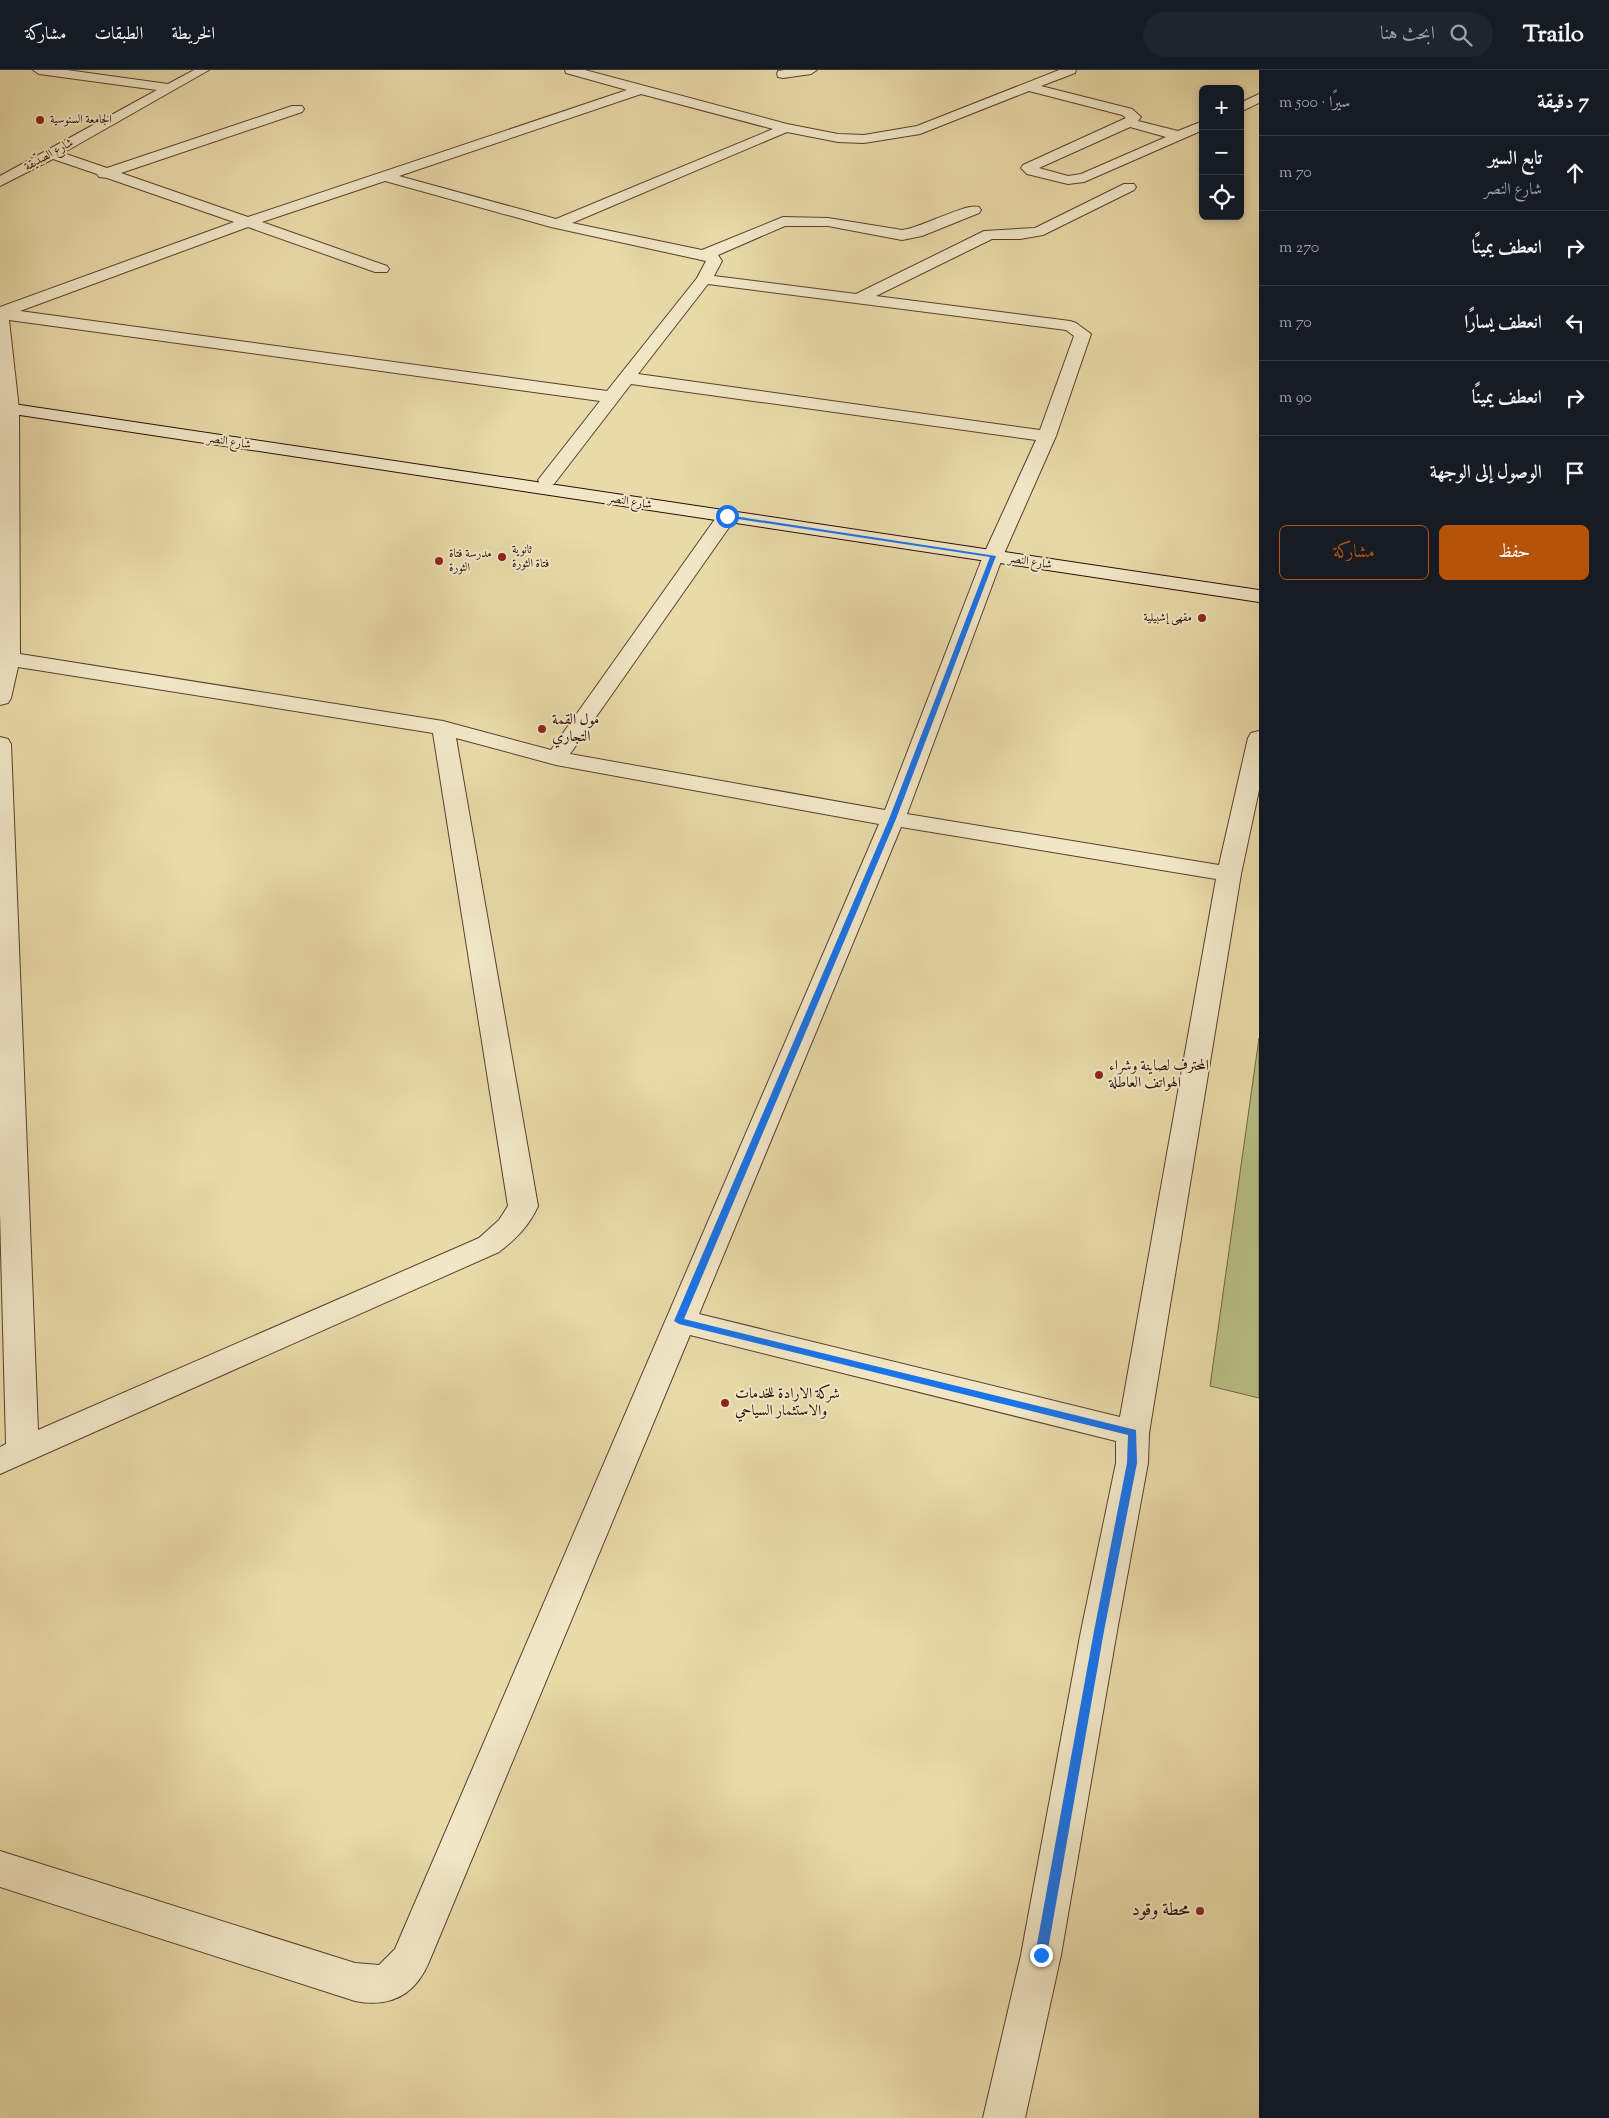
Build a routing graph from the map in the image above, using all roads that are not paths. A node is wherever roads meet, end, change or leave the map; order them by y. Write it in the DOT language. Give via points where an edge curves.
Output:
graph roads {
  1 [pos="39,70"];
  2 [pos="203,70"];
  3 [pos="571,70"];
  4 [pos="811,70"];
  5 [pos="1070,70"];
  6 [pos="85,73"];
  7 [pos="783,74"];
  8 [pos="1028,87"];
  9 [pos="170,88"];
  10 [pos="640,90"];
  11 [pos="1259,98"];
  12 [pos="1244,107"];
  13 [pos="297,109"];
  14 [pos="1244,110"];
  15 [pos="1259,115"];
  16 [pos="1129,123"];
  17 [pos="1199,127"];
  18 [pos="786,128"];
  19 [pos="1180,136"];
  20 [pos="1077,146"];
  21 [pos="50,154"];
  22 [pos="1127,159"];
  23 [pos="104,174"];
  24 [pos="383,176"];
  25 [pos="0,182"];
  26 [pos="1129,187"];
  27 [pos="974,210"];
  28 [pos="246,223"];
  29 [pos="556,224"];
  30 [pos="704,267"];
  31 [pos="381,269"];
  32 [pos="858,299"];
  33 [pos="0,315"];
  34 [pos="620,387"];
  35 [pos="5,403"];
  36 [pos="1047,436"];
  37 [pos="547,480"];
  38 [pos="727,516"];
  39 [pos="997,549"];
  40 [pos="1259,582"];
  41 [pos="1259,596"];
  42 [pos="9,659"];
  43 [pos="0,698"];
  44 [pos="443,728"];
  45 [pos="1259,738"];
  46 [pos="0,744"];
  47 [pos="556,758"];
  48 [pos="893,819"];
  49 [pos="1230,874"];
  50 [pos="679,1321"];
  51 [pos="1133,1433"];
  52 [pos="11,1456"];
  53 [pos="0,1869"];
  54 [pos="1004,2118"];
  1 -- 6 [label="street"];
  2 -- 9 [label="street, شارع الصدّيقة"];
  3 -- 10 [label="street"];
  4 -- 7 [label="street"];
  5 -- 8 [label="street"];
  6 -- 9 [label="street"];
  8 -- 16 [label="street" via="1127,112 1134,117"];
  8 -- 18 [label="street" via="920,130 888,136 838,138"];
  9 -- 21 [label="street, شارع الصدّيقة"];
  10 -- 18 [label="street"];
  10 -- 24 [label="street"];
  11 -- 12 [label="street"];
  13 -- 23 [label="street"];
  14 -- 15 [label="street"];
  16 -- 19 [label="street"];
  16 -- 20 [label="street"];
  17 -- 19 [label="street"];
  18 -- 29 [label="street"];
  19 -- 22 [label="street"];
  20 -- 22 [label="street"];
  20 -- 22 [label="street" via="1028,168 1075,180"];
  21 -- 23 [label="street"];
  21 -- 25 [label="street, شارع الصدّيقة"];
  23 -- 28 [label="street"];
  24 -- 28 [label="street"];
  24 -- 29 [label="street"];
  26 -- 32 [label="street" via="1038,232 989,234"];
  27 -- 30 [label="street" via="917,233 902,235 828,222 783,221"];
  28 -- 31 [label="street"];
  28 -- 34 [label="street" via="0,313"];
  29 -- 30 [label="street"];
  30 -- 32 [label="street"];
  30 -- 34 [label="street"];
  32 -- 36 [label="street" via="1070,326 1081,331 1083,334"];
  33 -- 35 [label="street"];
  34 -- 36 [label="street"];
  34 -- 37 [label="street"];
  35 -- 37 [label="street, شارع النصر"];
  35 -- 38 [label="street, شارع النصر"];
  35 -- 42 [label="street"];
  36 -- 39 [label="street"];
  37 -- 39 [label="street, شارع النصر"];
  38 -- 39 [label="street, شارع النصر"];
  38 -- 47 [label="street"];
  39 -- 40 [label="street, شارع النصر"];
  39 -- 41 [label="street, شارع النصر"];
  39 -- 48 [label="street"];
  42 -- 43 [label="street"];
  42 -- 44 [label="street"];
  44 -- 47 [label="street"];
  44 -- 52 [label="street" via="523,1206 518,1219 489,1245"];
  45 -- 49 [label="street"];
  46 -- 52 [label="street"];
  47 -- 48 [label="street"];
  48 -- 49 [label="street"];
  48 -- 50 [label="street"];
  49 -- 51 [label="street"];
  50 -- 51 [label="street"];
  50 -- 53 [label="street" via="409,1962 397,1977 386,1983 369,1985 355,1982"];
  51 -- 54 [label="street" via="1132,1463 1042,1945"];
}
